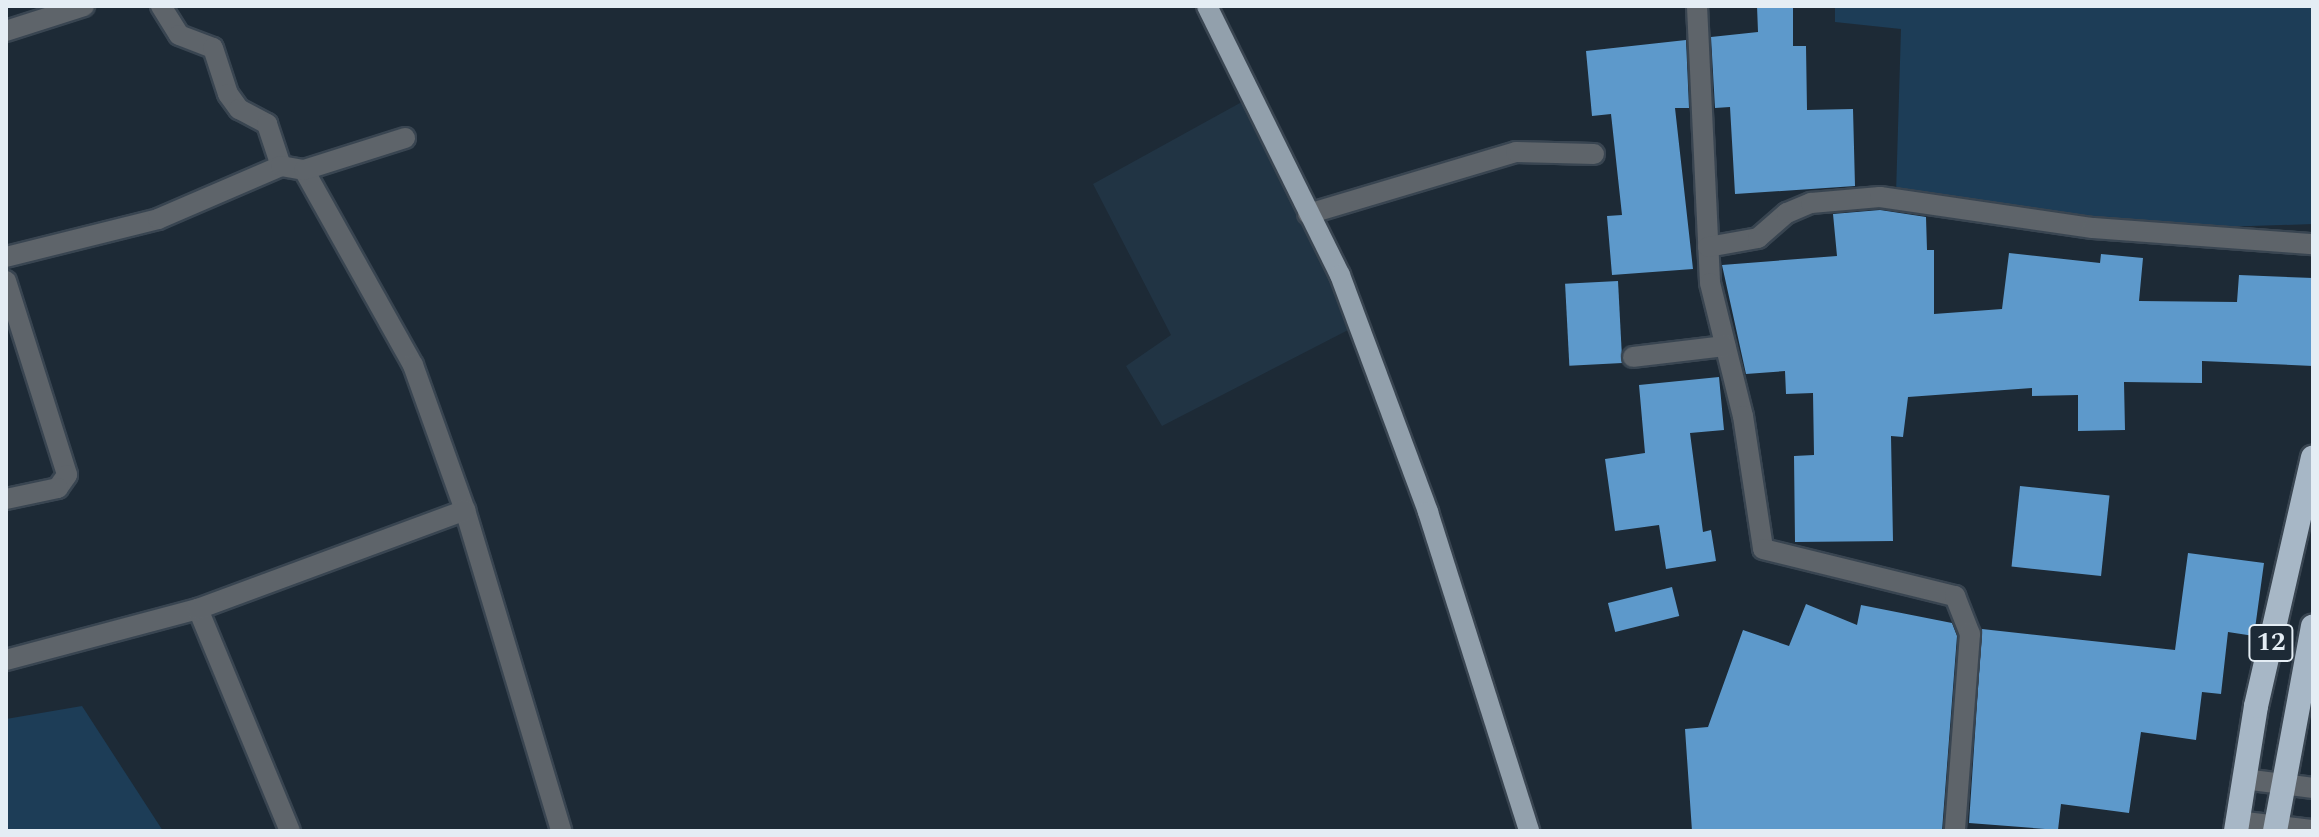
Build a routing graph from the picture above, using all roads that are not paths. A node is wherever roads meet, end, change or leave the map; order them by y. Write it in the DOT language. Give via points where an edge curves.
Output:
graph roads {
  1 [pos="84,6"];
  2 [pos="161,6"];
  3 [pos="1207,6"];
  4 [pos="1697,6"];
  5 [pos="6,31"];
  6 [pos="405,138"];
  7 [pos="1594,154"];
  8 [pos="281,166"];
  9 [pos="304,170"];
  10 [pos="1308,214"];
  11 [pos="2313,244"];
  12 [pos="1708,247"];
  13 [pos="6,257"];
  14 [pos="6,281"];
  15 [pos="1725,346"];
  16 [pos="1633,357"];
  17 [pos="2313,457"];
  18 [pos="6,499"];
  19 [pos="465,510"];
  20 [pos="198,609"];
  21 [pos="2313,626"];
  22 [pos="6,660"];
  23 [pos="2244,779"];
  24 [pos="2284,785"];
  25 [pos="2313,788"];
  26 [pos="2237,826"];
  27 [pos="2275,828"];
  28 [pos="2313,830"];
  29 [pos="290,831"];
  30 [pos="561,831"];
  31 [pos="1529,831"];
  32 [pos="1955,831"];
  1 -- 5 [label="street"];
  2 -- 8 [label="street" via="179,35 213,48 228,94 239,109 267,124"];
  3 -- 10 [label="main road"];
  4 -- 12 [label="street"];
  6 -- 9 [label="street"];
  7 -- 10 [label="street" via="1501,155"];
  8 -- 9 [label="street"];
  8 -- 13 [label="street" via="158,219"];
  9 -- 19 [label="street" via="413,365"];
  10 -- 31 [label="main road" via="1340,275 1391,408"];
  11 -- 12 [label="street" via="2093,228 1880,197 1811,203 1787,213 1758,238"];
  12 -- 15 [label="street"];
  14 -- 18 [label="street" via="67,475 58,488"];
  15 -- 16 [label="street"];
  15 -- 32 [label="street" via="1748,439 1763,549 1941,590 1955,596 1966,614 1966,723"];
  17 -- 23 [label="highway, 12"];
  19 -- 20 [label="street"];
  19 -- 30 [label="street"];
  20 -- 22 [label="street"];
  20 -- 29 [label="street"];
  21 -- 24 [label="highway, 12"];
  23 -- 24 [label="street"];
  23 -- 26 [label="highway, 12"];
  24 -- 25 [label="street"];
  24 -- 27 [label="highway, 12"];
  26 -- 27 [label="street"];
  27 -- 28 [label="street"];
}
